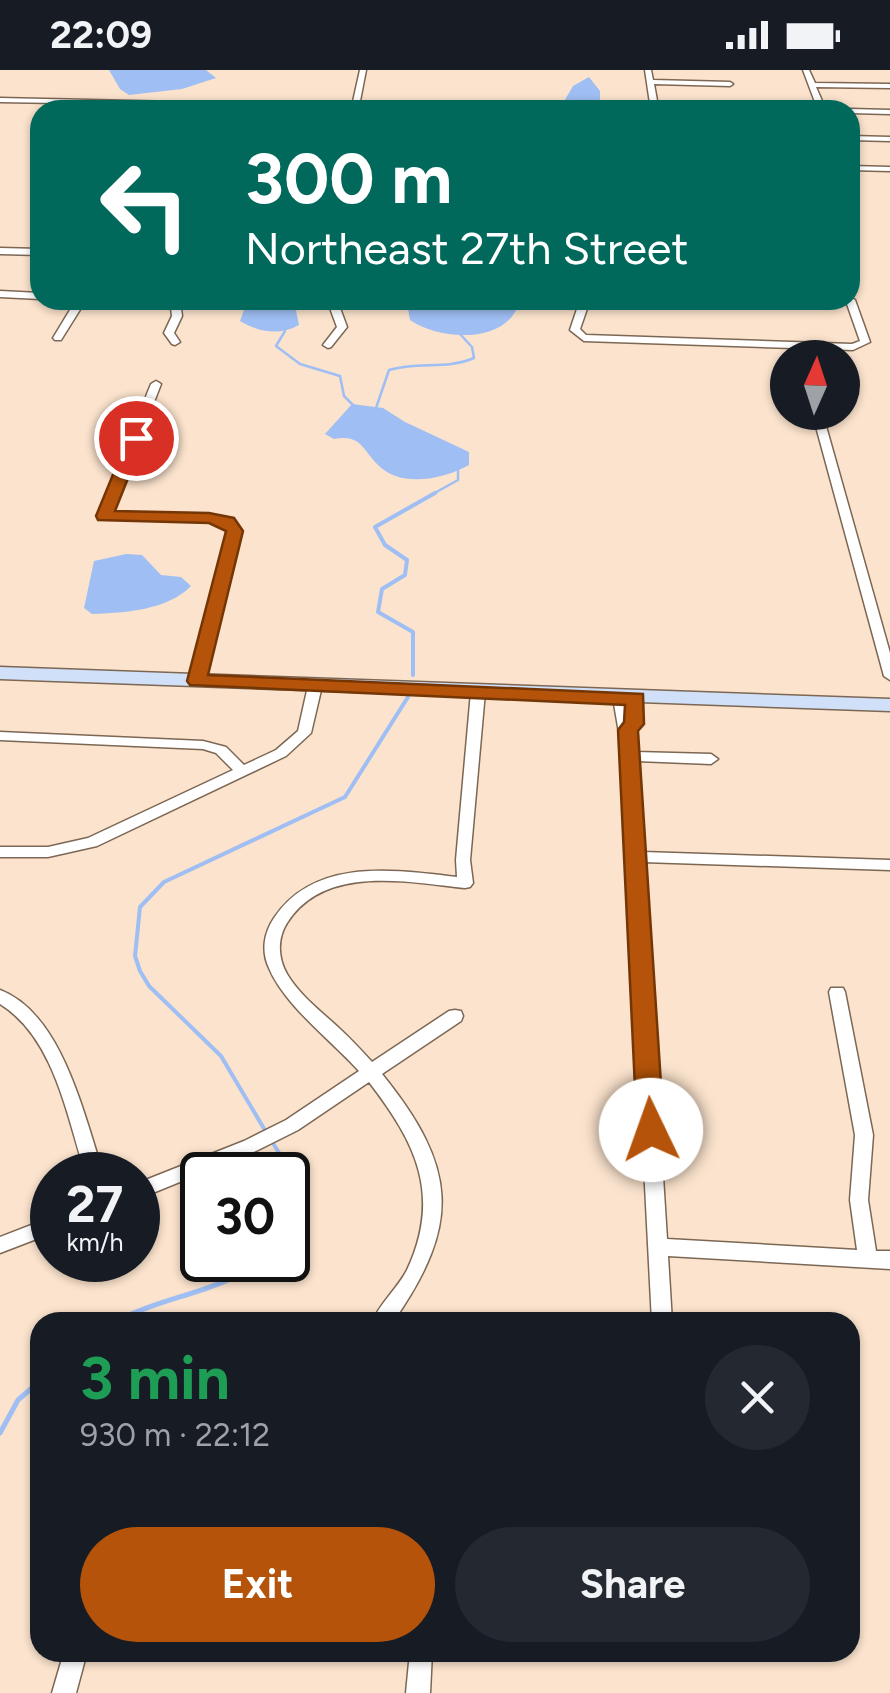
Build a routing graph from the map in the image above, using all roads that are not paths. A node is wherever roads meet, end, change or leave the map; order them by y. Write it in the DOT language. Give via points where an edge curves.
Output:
graph roads {
  1 [pos="363,70"];
  2 [pos="648,70"];
  3 [pos="806,70"];
  4 [pos="650,82"];
  5 [pos="730,84"];
  6 [pos="812,85"];
  7 [pos="890,86"];
  8 [pos="0,100"];
  9 [pos="357,100"];
  10 [pos="653,100"];
  11 [pos="818,100"];
  12 [pos="30,101"];
  13 [pos="860,111"];
  14 [pos="890,112"];
  15 [pos="860,138"];
  16 [pos="890,139"];
  17 [pos="860,168"];
  18 [pos="890,169"];
  19 [pos="0,250"];
  20 [pos="30,252"];
  21 [pos="0,294"];
  22 [pos="30,296"];
  23 [pos="75,310"];
  24 [pos="177,310"];
  25 [pos="336,310"];
  26 [pos="582,310"];
  27 [pos="853,310"];
  28 [pos="58,338"];
  29 [pos="175,342"];
  30 [pos="328,345"];
  31 [pos="156,384"];
  32 [pos="821,430"];
  33 [pos="0,673"];
  34 [pos="890,676"];
  35 [pos="197,681"];
  36 [pos="315,686"];
  37 [pos="478,692"];
  38 [pos="628,698"];
  39 [pos="890,706"];
  40 [pos="0,736"];
  41 [pos="630,756"];
  42 [pos="711,759"];
  43 [pos="243,772"];
  44 [pos="0,852"];
  45 [pos="636,857"];
  46 [pos="890,865"];
  47 [pos="838,992"];
  48 [pos="0,996"];
  49 [pos="454,1016"];
  50 [pos="372,1073"];
  51 [pos="87,1152"];
  52 [pos="160,1182"];
  53 [pos="30,1233"];
  54 [pos="0,1246"];
  55 [pos="657,1247"];
  56 [pos="868,1259"];
  57 [pos="890,1260"];
  58 [pos="388,1312"];
  59 [pos="661,1312"];
  60 [pos="73,1662"];
  61 [pos="420,1662"];
  62 [pos="64,1693"];
  63 [pos="418,1693"];
  1 -- 9 [label="street"];
  2 -- 4 [label="street"];
  3 -- 6 [label="street"];
  4 -- 5 [label="street"];
  4 -- 10 [label="street"];
  6 -- 7 [label="street"];
  6 -- 11 [label="street"];
  8 -- 12 [label="street"];
  13 -- 14 [label="street"];
  15 -- 16 [label="street"];
  17 -- 18 [label="street"];
  19 -- 20 [label="street"];
  21 -- 22 [label="street"];
  23 -- 28 [label="street"];
  24 -- 29 [label="street" via="168,333"];
  25 -- 30 [label="street" via="342,328"];
  26 -- 27 [label="street" via="575,330 584,338 853,347 864,342"];
  31 -- 35 [label="street" via="104,516 209,518 233,527"];
  32 -- 34 [label="street"];
  33 -- 35 [label="street"];
  35 -- 36 [label="street"];
  36 -- 37 [label="street"];
  36 -- 43 [label="street" via="300,740"];
  37 -- 38 [label="street"];
  37 -- 50 [label="street" via="465,883 377,877 329,883 300,897 275,931 271,955 283,981"];
  38 -- 39 [label="street"];
  38 -- 41 [label="street" via="634,724 628,730"];
  40 -- 43 [label="street" via="203,745 227,755"];
  41 -- 42 [label="street"];
  41 -- 45 [label="street"];
  43 -- 44 [label="street" via="103,838 60,851"];
  45 -- 46 [label="street"];
  45 -- 55 [label="street"];
  47 -- 56 [label="street" via="864,1135 859,1200"];
  48 -- 51 [label="street" via="19,1005 46,1042"];
  49 -- 50 [label="street"];
  50 -- 52 [label="street" via="250,1146"];
  50 -- 58 [label="street" via="414,1126 432,1190 421,1261"];
  53 -- 54 [label="street"];
  55 -- 56 [label="street"];
  55 -- 59 [label="street"];
  56 -- 57 [label="street"];
  60 -- 62 [label="street"];
  61 -- 63 [label="street"];
}
